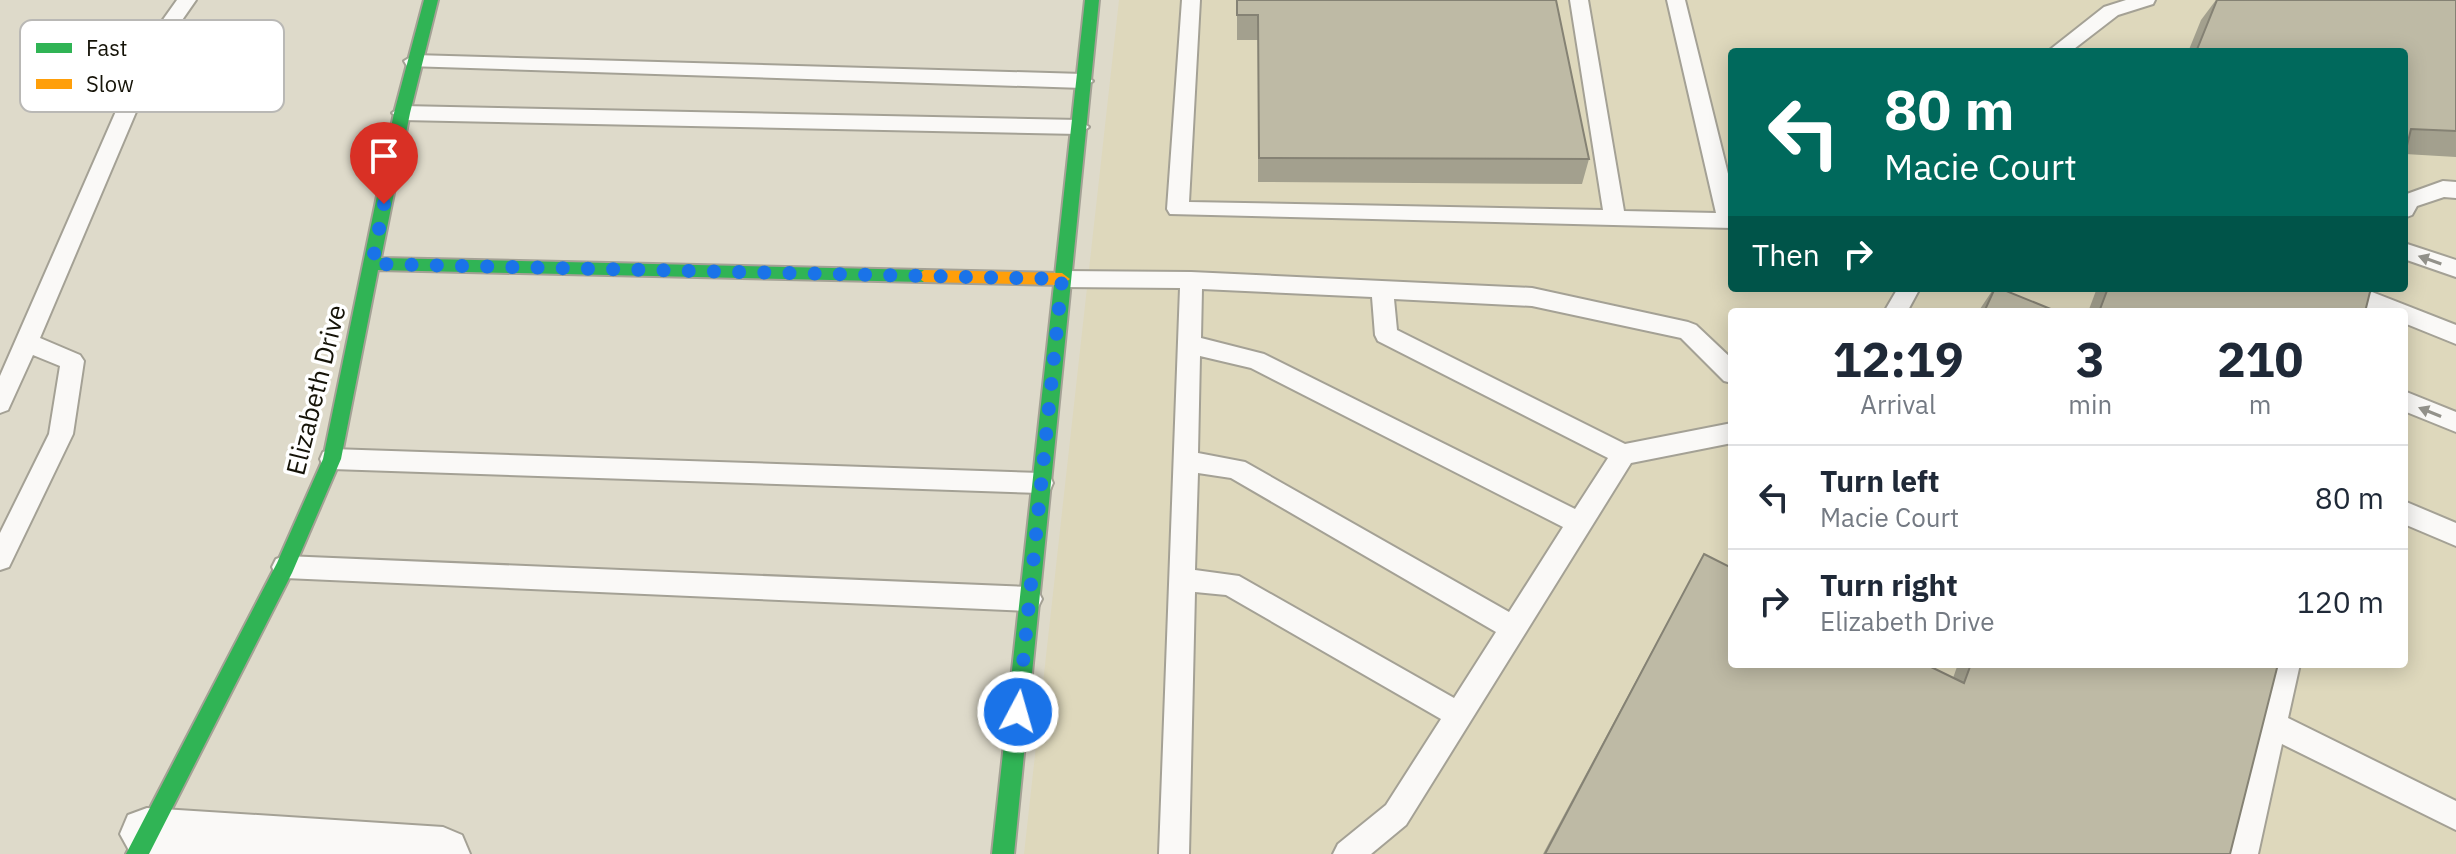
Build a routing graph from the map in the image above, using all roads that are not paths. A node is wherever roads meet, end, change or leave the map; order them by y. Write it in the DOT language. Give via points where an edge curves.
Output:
graph roads {
  1 [pos="187,0"];
  2 [pos="431,0"];
  3 [pos="1092,0"];
  4 [pos="1191,0"];
  5 [pos="1579,0"];
  6 [pos="1676,0"];
  7 [pos="2146,0"];
  8 [pos="173,20"];
  9 [pos="2062,48"];
  10 [pos="414,61"];
  11 [pos="1083,81"];
  12 [pos="126,112"];
  13 [pos="402,113"];
  14 [pos="1079,127"];
  15 [pos="2456,190"];
  16 [pos="2408,203"];
  17 [pos="1728,217"];
  18 [pos="1615,218"];
  19 [pos="1728,221"];
  20 [pos="2408,252"];
  21 [pos="372,264"];
  22 [pos="2456,269"];
  23 [pos="1062,279"];
  24 [pos="1191,280"];
  25 [pos="1382,289"];
  26 [pos="2408,316"];
  27 [pos="2456,335"];
  28 [pos="28,343"];
  29 [pos="1190,345"];
  30 [pos="1728,370"];
  31 [pos="0,403"];
  32 [pos="2408,403"];
  33 [pos="2456,422"];
  34 [pos="1728,434"];
  35 [pos="1623,454"];
  36 [pos="332,459"];
  37 [pos="1186,461"];
  38 [pos="1041,483"];
  39 [pos="2408,514"];
  40 [pos="1580,524"];
  41 [pos="2456,535"];
  42 [pos="0,559"];
  43 [pos="285,567"];
  44 [pos="1183,580"];
  45 [pos="1029,599"];
  46 [pos="1514,628"];
  47 [pos="2286,668"];
  48 [pos="1459,715"];
  49 [pos="2273,725"];
  50 [pos="2456,816"];
  51 [pos="142,844"];
  52 [pos="443,854"];
  53 [pos="1003,854"];
  54 [pos="1174,854"];
  55 [pos="1348,854"];
  56 [pos="2243,854"];
  1 -- 8 [label="lane"];
  2 -- 10 [label="street, Elizabeth Drive"];
  3 -- 11 [label="street"];
  4 -- 18 [label="lane" via="1178,209"];
  5 -- 18 [label="lane"];
  6 -- 17 [label="lane"];
  7 -- 9 [label="lane" via="2111,11"];
  10 -- 11 [label="lane"];
  10 -- 13 [label="street, Elizabeth Drive"];
  11 -- 14 [label="street"];
  12 -- 28 [label="lane"];
  13 -- 14 [label="lane"];
  13 -- 21 [label="street, Elizabeth Drive"];
  14 -- 23 [label="street"];
  15 -- 16 [label="lane" via="2443,189"];
  18 -- 19 [label="lane"];
  22 -- 20 [label="lane, one-way"];
  21 -- 23 [label="street"];
  21 -- 36 [label="street, Elizabeth Drive"];
  23 -- 24 [label="lane"];
  23 -- 38 [label="street"];
  24 -- 25 [label="lane"];
  24 -- 29 [label="lane"];
  25 -- 30 [label="lane" via="1532,297 1688,331"];
  25 -- 35 [label="lane" via="1386,335"];
  26 -- 27 [label="lane"];
  28 -- 31 [label="lane"];
  28 -- 42 [label="lane" via="72,361 61,434"];
  29 -- 37 [label="lane"];
  29 -- 40 [label="lane" via="1256,360"];
  33 -- 32 [label="lane, one-way"];
  34 -- 35 [label="lane"];
  35 -- 40 [label="lane"];
  36 -- 38 [label="lane"];
  36 -- 43 [label="street, Elizabeth Drive"];
  37 -- 44 [label="lane"];
  37 -- 46 [label="lane" via="1236,469"];
  38 -- 45 [label="street"];
  39 -- 41 [label="lane"];
  40 -- 46 [label="lane"];
  43 -- 45 [label="lane"];
  43 -- 51 [label="street, Elizabeth Drive"];
  44 -- 48 [label="lane" via="1230,584"];
  44 -- 54 [label="lane"];
  45 -- 53 [label="street"];
  46 -- 48 [label="lane"];
  47 -- 49 [label="lane"];
  48 -- 55 [label="lane" via="1396,815"];
  49 -- 50 [label="lane"];
  49 -- 56 [label="lane"];
  51 -- 52 [label="street"];
}
